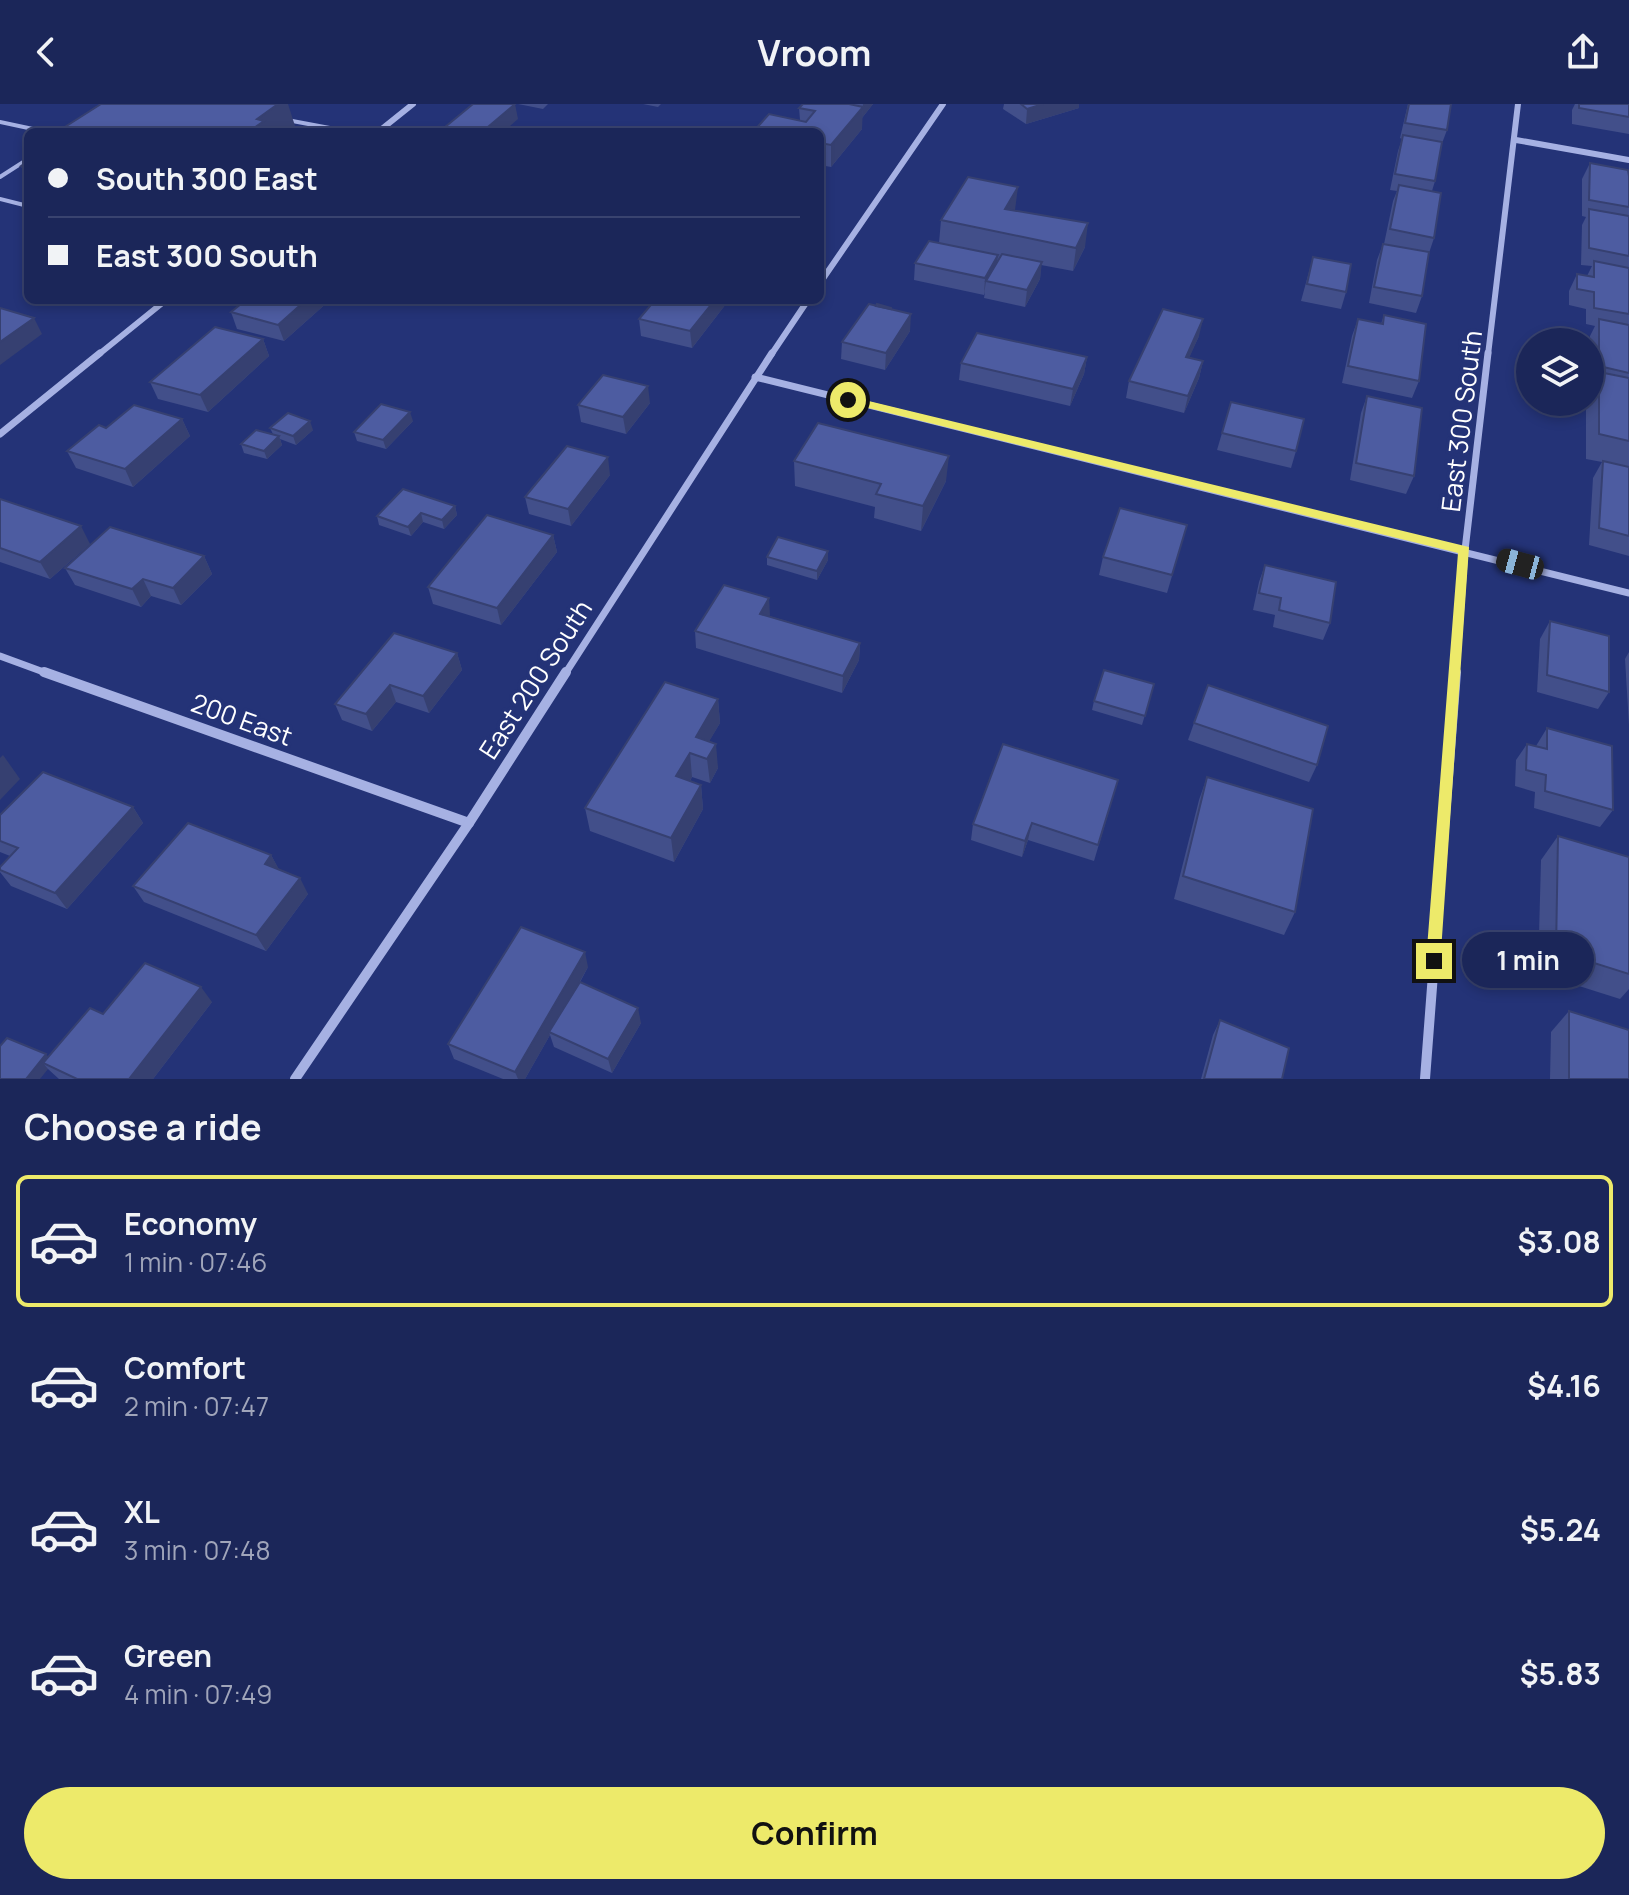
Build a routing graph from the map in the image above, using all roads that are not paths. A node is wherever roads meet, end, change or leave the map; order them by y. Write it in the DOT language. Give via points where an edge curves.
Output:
graph roads {
  1 [pos="413,104"];
  2 [pos="943,104"];
  3 [pos="1518,104"];
  4 [pos="278,118"];
  5 [pos="0,122"];
  6 [pos="28,128"];
  7 [pos="330,128"];
  8 [pos="383,128"];
  9 [pos="1516,140"];
  10 [pos="1629,160"];
  11 [pos="24,161"];
  12 [pos="2,173"];
  13 [pos="0,199"];
  14 [pos="24,205"];
  15 [pos="824,277"];
  16 [pos="161,304"];
  17 [pos="805,304"];
  18 [pos="755,377"];
  19 [pos="0,434"];
  20 [pos="1465,550"];
  21 [pos="1629,593"];
  22 [pos="0,656"];
  23 [pos="469,823"];
  24 [pos="295,1079"];
  25 [pos="1425,1079"];
  1 -- 8 [label="street"];
  2 -- 15 [label="street"];
  3 -- 9 [label="street, East 300 South"];
  4 -- 7 [label="lane"];
  5 -- 6 [label="lane"];
  9 -- 10 [label="street"];
  9 -- 20 [label="street, East 300 South"];
  11 -- 12 [label="lane"];
  13 -- 14 [label="lane"];
  16 -- 19 [label="street"];
  17 -- 18 [label="street, East 200 South"];
  18 -- 20 [label="street"];
  18 -- 23 [label="street, East 200 South"];
  20 -- 21 [label="street"];
  20 -- 25 [label="street, East 300 South"];
  22 -- 23 [label="street, 200 East"];
  23 -- 24 [label="street, East 200 South"];
}
